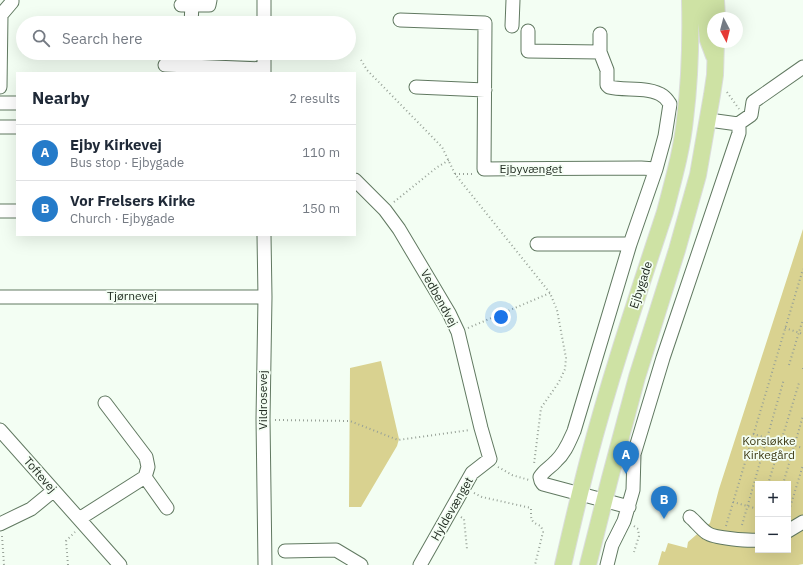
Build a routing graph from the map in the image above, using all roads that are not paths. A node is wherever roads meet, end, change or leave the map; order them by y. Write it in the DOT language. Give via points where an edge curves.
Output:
graph roads {
  1 [pos="12,0"];
  2 [pos="210,0"];
  3 [pos="264,0"];
  4 [pos="513,0"];
  5 [pos="690,0"];
  6 [pos="704,0"];
  7 [pos="716,0"];
  8 [pos="727,0"];
  9 [pos="717,12"];
  10 [pos="728,12"];
  11 [pos="189,16"];
  12 [pos="264,16"];
  13 [pos="400,20"];
  14 [pos="512,26"];
  15 [pos="528,31"];
  16 [pos="600,34"];
  17 [pos="716,48"];
  18 [pos="722,48"];
  19 [pos="600,52"];
  20 [pos="191,60"];
  21 [pos="264,60"];
  22 [pos="165,65"];
  23 [pos="803,67"];
  24 [pos="715,68"];
  25 [pos="223,70"];
  26 [pos="264,71"];
  27 [pos="0,87"];
  28 [pos="416,87"];
  29 [pos="485,90"];
  30 [pos="0,103"];
  31 [pos="16,103"];
  32 [pos="709,120"];
  33 [pos="738,124"];
  34 [pos="0,127"];
  35 [pos="16,127"];
  36 [pos="656,169"];
  37 [pos="356,181"];
  38 [pos="0,211"];
  39 [pos="16,211"];
  40 [pos="264,236"];
  41 [pos="537,244"];
  42 [pos="630,244"];
  43 [pos="0,296"];
  44 [pos="265,297"];
  45 [pos="106,403"];
  46 [pos="0,430"];
  47 [pos="490,459"];
  48 [pos="145,477"];
  49 [pos="53,490"];
  50 [pos="579,493"];
  51 [pos="604,500"];
  52 [pos="629,507"];
  53 [pos="166,508"];
  54 [pos="690,517"];
  55 [pos="81,522"];
  56 [pos="803,522"];
  57 [pos="791,529"];
  58 [pos="1,530"];
  59 [pos="755,540"];
  60 [pos="285,551"];
  61 [pos="120,565"];
  62 [pos="265,565"];
  63 [pos="361,565"];
  64 [pos="420,565"];
  65 [pos="563,565"];
  66 [pos="588,565"];
  67 [pos="607,565"];
  1 -- 27 [label="street" via="1,15"];
  2 -- 11 [label="street" via="209,5 186,5"];
  3 -- 12 [label="street"];
  4 -- 14 [label="street"];
  5 -- 50 [label="main road, Ejbygade" via="689,85 679,153 665,212 608,391"];
  6 -- 24 [label="main road" via="708,40"];
  7 -- 9 [label="main road"];
  8 -- 10 [label="main road"];
  13 -- 29 [label="street, Ejbyvænget" via="485,23"];
  15 -- 19 [label="street" via="528,51"];
  16 -- 19 [label="street"];
  17 -- 24 [label="main road, Ejbygade"];
  18 -- 24 [label="main road"];
  19 -- 36 [label="street, Ejbygade" via="607,70 609,87 648,91 663,96 670,104"];
  20 -- 22 [label="street"];
  20 -- 25 [label="street"];
  21 -- 26 [label="street"];
  23 -- 33 [label="street" via="753,102 751,115"];
  24 -- 32 [label="main road, Ejbygade"];
  25 -- 26 [label="street"];
  28 -- 29 [label="street"];
  29 -- 36 [label="street, Ejbyvænget" via="484,169"];
  30 -- 31 [label="street"];
  32 -- 33 [label="street"];
  32 -- 51 [label="main road, Ejbygade" via="698,176 637,377"];
  33 -- 52 [label="street" via="739,133 663,358 634,454 633,490"];
  34 -- 35 [label="street"];
  36 -- 42 [label="street, Ejbygade"];
  37 -- 47 [label="street, Vedbendvej" via="385,210 449,312 458,332"];
  38 -- 39 [label="street"];
  40 -- 44 [label="street, Vildrosevej"];
  41 -- 42 [label="street"];
  42 -- 50 [label="street, Ejbygade" via="574,431 561,456 540,477 543,484"];
  43 -- 44 [label="street, Tjørnevej"];
  44 -- 62 [label="street, Vildrosevej"];
  45 -- 48 [label="street" via="146,457 148,468"];
  46 -- 49 [label="street, Toftevej"];
  47 -- 64 [label="street, Hyldevænget" via="472,473"];
  48 -- 53 [label="street"];
  48 -- 55 [label="street"];
  49 -- 55 [label="street, Toftevej"];
  49 -- 58 [label="street"];
  50 -- 51 [label="street"];
  50 -- 65 [label="main road, Ejbygade"];
  51 -- 52 [label="street"];
  51 -- 66 [label="main road, Ejbygade"];
  52 -- 67 [label="street" via="612,545"];
  54 -- 59 [label="street" via="707,534"];
  55 -- 61 [label="street, Toftevej"];
  56 -- 57 [label="street"];
  60 -- 63 [label="street" via="336,550"];
}
